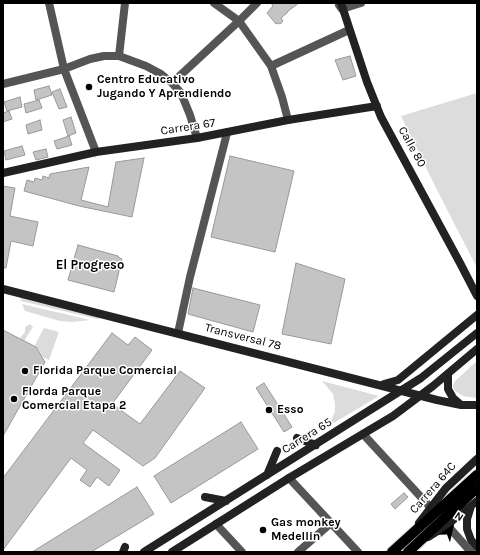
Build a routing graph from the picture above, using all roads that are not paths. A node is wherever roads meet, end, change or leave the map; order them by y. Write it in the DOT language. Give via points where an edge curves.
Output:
graph roads {
  1 [pos="49,3"];
  2 [pos="125,3"];
  3 [pos="214,3"];
  4 [pos="257,3"];
  5 [pos="361,3"];
  6 [pos="340,5"];
  7 [pos="239,21"];
  8 [pos="349,30"];
  9 [pos="119,56"];
  10 [pos="271,66"];
  11 [pos="64,69"];
  12 [pos="172,83"];
  13 [pos="3,84"];
  14 [pos="377,106"];
  15 [pos="288,120"];
  16 [pos="227,133"];
  17 [pos="197,138"];
  18 [pos="96,152"];
  19 [pos="3,173"];
  20 [pos="3,289"];
  21 [pos="477,296"];
  22 [pos="477,315"];
  23 [pos="178,333"];
  24 [pos="477,333"];
  25 [pos="477,349"];
  26 [pos="435,350"];
  27 [pos="434,368"];
  28 [pos="448,374"];
  29 [pos="379,385"];
  30 [pos="401,390"];
  31 [pos="421,396"];
  32 [pos="461,405"];
  33 [pos="477,405"];
  34 [pos="363,434"];
  35 [pos="297,438"];
  36 [pos="316,445"];
  37 [pos="277,450"];
  38 [pos="477,459"];
  39 [pos="267,475"];
  40 [pos="477,475"];
  41 [pos="290,478"];
  42 [pos="477,488"];
  43 [pos="205,497"];
  44 [pos="226,501"];
  45 [pos="474,503"];
  46 [pos="431,508"];
  47 [pos="331,523"];
  48 [pos="216,524"];
  49 [pos="447,525"];
  50 [pos="409,535"];
  51 [pos="477,547"];
  52 [pos="411,549"];
  53 [pos="144,552"];
  54 [pos="172,552"];
  55 [pos="242,552"];
  56 [pos="298,552"];
  57 [pos="358,552"];
  58 [pos="392,552"];
  59 [pos="471,552"];
  1 -- 11 [label="street"];
  2 -- 9 [label="street"];
  3 -- 7 [label="street"];
  4 -- 7 [label="street"];
  5 -- 6 [label="street"];
  6 -- 8 [label="main road, Calle 80"];
  7 -- 10 [label="street"];
  7 -- 12 [label="street"];
  8 -- 10 [label="street"];
  8 -- 14 [label="main road, Calle 80"];
  9 -- 11 [label="street" via="90,59"];
  9 -- 12 [label="street" via="146,66"];
  10 -- 15 [label="street"];
  11 -- 13 [label="street"];
  11 -- 18 [label="street"];
  12 -- 17 [label="street" via="181,93"];
  14 -- 15 [label="main road, Carrera 67"];
  14 -- 21 [label="main road, Calle 80"];
  15 -- 16 [label="main road, Carrera 67"];
  16 -- 17 [label="main road, Carrera 67"];
  16 -- 23 [label="street"];
  17 -- 18 [label="main road, Carrera 67"];
  18 -- 19 [label="main road, Carrera 67"];
  20 -- 23 [label="main road, Transversal 78"];
  22 -- 26 [label="main road"];
  23 -- 29 [label="main road, Transversal 78"];
  24 -- 27 [label="main road, Carrera 65"];
  25 -- 28 [label="main road"];
  26 -- 27 [label="main road"];
  26 -- 29 [label="main road" via="398,380"];
  27 -- 30 [label="main road, Carrera 65"];
  28 -- 31 [label="main road"];
  28 -- 32 [label="main road" via="448,389"];
  29 -- 30 [label="main road, Transversal 78"];
  30 -- 31 [label="main road, Transversal 78"];
  30 -- 36 [label="main road, Carrera 65"];
  31 -- 32 [label="main road, Transversal 78"];
  31 -- 34 [label="main road"];
  32 -- 33 [label="main road, Transversal 78"];
  34 -- 41 [label="main road"];
  34 -- 46 [label="street"];
  35 -- 36 [label="main road"];
  36 -- 39 [label="main road, Carrera 65"];
  37 -- 39 [label="main road"];
  38 -- 46 [label="main road, Carrera 64C" via="446,488"];
  39 -- 44 [label="main road, Carrera 65"];
  40 -- 50 [label="main road"];
  41 -- 47 [label="street"];
  41 -- 48 [label="main road"];
  42 -- 52 [label="main road"];
  43 -- 44 [label="main road"];
  44 -- 53 [label="main road, Carrera 65"];
  45 -- 49 [label="main road"];
  45 -- 51 [label="main road" via="467,519 467,529"];
  46 -- 50 [label="main road, Carrera 64C"];
  47 -- 56 [label="street"];
  47 -- 57 [label="street"];
  48 -- 54 [label="main road"];
  48 -- 55 [label="street"];
  49 -- 52 [label="main road"];
  49 -- 59 [label="street"];
  50 -- 58 [label="main road"];
}
